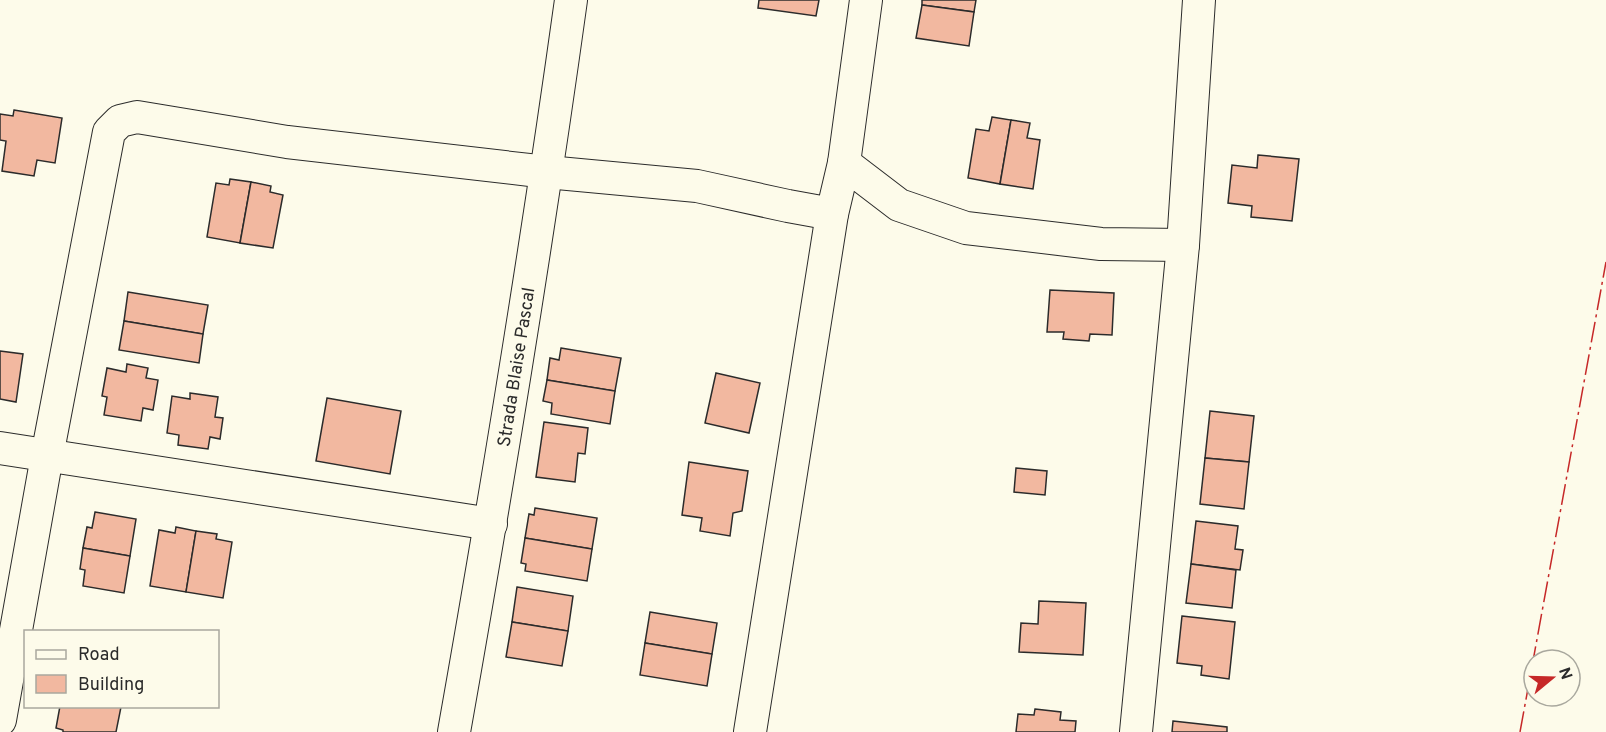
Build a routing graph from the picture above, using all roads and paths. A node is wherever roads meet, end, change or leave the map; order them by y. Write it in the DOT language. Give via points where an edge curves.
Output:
graph roads {
  1 [pos="571,0"];
  2 [pos="866,0"];
  3 [pos="1199,0"];
  4 [pos="844,163"];
  5 [pos="547,172"];
  6 [pos="832,214"];
  7 [pos="1183,245"];
  8 [pos="0,448"];
  9 [pos="47,456"];
  10 [pos="491,524"];
  11 [pos="0,720"];
  12 [pos="454,732"];
  13 [pos="750,732"];
  14 [pos="1136,732"];
  1 -- 5 [label="street, Strada Blaise Pascal"];
  2 -- 4 [label="street"];
  3 -- 7 [label="street"];
  4 -- 6 [label="street"];
  4 -- 7 [label="street" via="898,205 966,228 1101,244"];
  5 -- 6 [label="street" via="698,186"];
  5 -- 9 [label="street" via="287,142 137,117 120,121 109,132"];
  5 -- 10 [label="street, Strada Blaise Pascal"];
  6 -- 13 [label="street"];
  7 -- 14 [label="street"];
  8 -- 9 [label="street"];
  9 -- 10 [label="street"];
  9 -- 11 [label="street"];
  10 -- 12 [label="street, Strada Blaise Pascal"];
}
